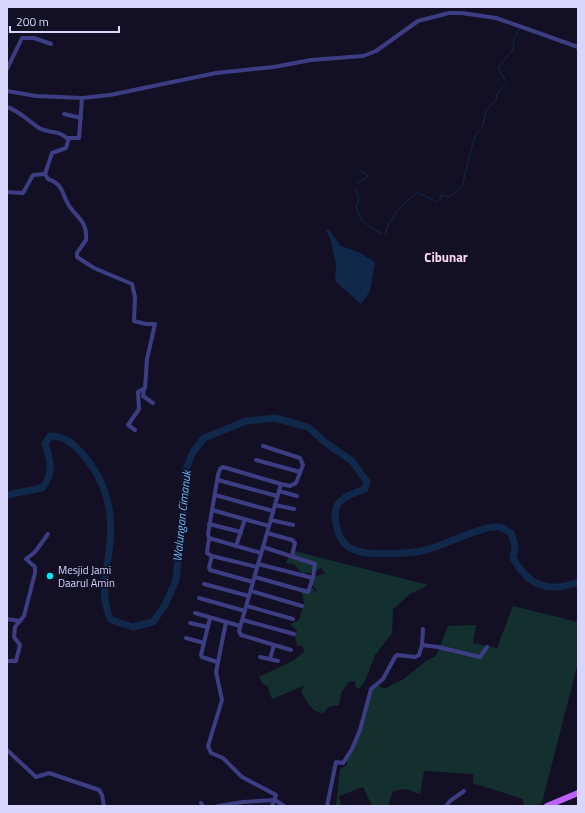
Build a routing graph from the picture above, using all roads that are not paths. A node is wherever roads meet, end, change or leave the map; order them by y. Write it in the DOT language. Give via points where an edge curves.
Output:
graph roads {
  1 [pos="51,44"];
  2 [pos="578,47"];
  3 [pos="7,69"];
  4 [pos="7,91"];
  5 [pos="82,98"];
  6 [pos="7,107"];
  7 [pos="64,114"];
  8 [pos="81,118"];
  9 [pos="68,139"];
  10 [pos="45,174"];
  11 [pos="7,192"];
  12 [pos="144,389"];
  13 [pos="153,403"];
  14 [pos="135,430"];
  15 [pos="263,446"];
  16 [pos="256,460"];
  17 [pos="300,472"];
  18 [pos="218,480"];
  19 [pos="281,484"];
  20 [pos="279,491"];
  21 [pos="215,495"];
  22 [pos="278,496"];
  23 [pos="297,496"];
  24 [pos="275,505"];
  25 [pos="294,509"];
  26 [pos="212,510"];
  27 [pos="273,511"];
  28 [pos="244,519"];
  29 [pos="271,520"];
  30 [pos="209,524"];
  31 [pos="269,526"];
  32 [pos="293,526"];
  33 [pos="241,532"];
  34 [pos="267,533"];
  35 [pos="48,534"];
  36 [pos="209,538"];
  37 [pos="236,546"];
  38 [pos="263,547"];
  39 [pos="261,553"];
  40 [pos="212,556"];
  41 [pos="292,556"];
  42 [pos="258,565"];
  43 [pos="313,578"];
  44 [pos="254,580"];
  45 [pos="204,584"];
  46 [pos="251,591"];
  47 [pos="249,596"];
  48 [pos="199,598"];
  49 [pos="302,606"];
  50 [pos="246,608"];
  51 [pos="195,613"];
  52 [pos="210,618"];
  53 [pos="7,619"];
  54 [pos="293,619"];
  55 [pos="242,620"];
  56 [pos="20,621"];
  57 [pos="226,622"];
  58 [pos="190,623"];
  59 [pos="240,626"];
  60 [pos="208,627"];
  61 [pos="423,629"];
  62 [pos="294,634"];
  63 [pos="186,638"];
  64 [pos="204,643"];
  65 [pos="274,645"];
  66 [pos="422,645"];
  67 [pos="487,647"];
  68 [pos="291,650"];
  69 [pos="260,657"];
  70 [pos="270,659"];
  71 [pos="7,661"];
  72 [pos="278,661"];
  73 [pos="217,662"];
  74 [pos="7,750"];
  75 [pos="464,791"];
  76 [pos="578,793"];
  77 [pos="275,800"];
  78 [pos="104,806"];
  79 [pos="218,806"];
  80 [pos="272,806"];
  81 [pos="284,806"];
  82 [pos="327,806"];
  83 [pos="446,806"];
  84 [pos="547,806"];
  1 -- 3 [label="street" via="34,38 22,38"];
  2 -- 5 [label="street" via="521,26 478,15 439,15 418,20 370,54 216,73 110,95"];
  4 -- 5 [label="street" via="36,96"];
  5 -- 8 [label="street"];
  6 -- 9 [label="street" via="39,128 60,132"];
  7 -- 8 [label="street"];
  8 -- 9 [label="street" via="79,138"];
  9 -- 10 [label="street" via="66,148 52,153"];
  10 -- 11 [label="street" via="33,175 23,193"];
  10 -- 12 [label="street" via="62,189 68,204 84,223 86,240 76,253 77,257 94,268 132,284 135,297 134,321 155,324 147,359"];
  12 -- 13 [label="street" via="144,396"];
  12 -- 14 [label="street" via="138,392 139,408 128,425"];
  15 -- 17 [label="street" via="300,458 303,465"];
  16 -- 17 [label="street"];
  17 -- 19 [label="street" via="294,485"];
  18 -- 19 [label="street" via="220,469 223,467"];
  18 -- 21 [label="street"];
  18 -- 22 [label="street"];
  19 -- 20 [label="street"];
  20 -- 22 [label="street"];
  20 -- 23 [label="street"];
  21 -- 26 [label="street"];
  21 -- 27 [label="street"];
  22 -- 24 [label="street"];
  24 -- 25 [label="street"];
  24 -- 27 [label="street"];
  26 -- 28 [label="street"];
  26 -- 30 [label="street"];
  27 -- 29 [label="street"];
  28 -- 31 [label="street"];
  28 -- 33 [label="street"];
  29 -- 31 [label="street"];
  29 -- 32 [label="street"];
  30 -- 33 [label="street"];
  30 -- 36 [label="street"];
  31 -- 34 [label="street"];
  33 -- 37 [label="street"];
  34 -- 38 [label="street"];
  34 -- 41 [label="street" via="295,543"];
  35 -- 56 [label="street" via="35,552 26,559 35,567 35,573 27,607"];
  36 -- 37 [label="street"];
  36 -- 40 [label="street" via="207,553"];
  37 -- 39 [label="street"];
  38 -- 39 [label="street"];
  38 -- 41 [label="street"];
  39 -- 42 [label="street"];
  40 -- 42 [label="street"];
  40 -- 44 [label="street" via="210,570"];
  41 -- 43 [label="street" via="315,564"];
  42 -- 43 [label="street"];
  42 -- 44 [label="street"];
  43 -- 44 [label="street" via="308,592"];
  44 -- 46 [label="street"];
  45 -- 47 [label="street"];
  46 -- 47 [label="street"];
  46 -- 49 [label="street"];
  47 -- 50 [label="street"];
  48 -- 50 [label="street"];
  50 -- 54 [label="street"];
  50 -- 55 [label="street"];
  51 -- 52 [label="street"];
  52 -- 57 [label="street"];
  52 -- 60 [label="street"];
  53 -- 56 [label="street"];
  55 -- 59 [label="street"];
  55 -- 62 [label="street"];
  56 -- 71 [label="street" via="14,634 20,645 16,661"];
  57 -- 59 [label="street"];
  57 -- 73 [label="street"];
  58 -- 60 [label="street"];
  59 -- 65 [label="street" via="241,635"];
  60 -- 64 [label="street"];
  61 -- 66 [label="street"];
  63 -- 64 [label="street"];
  64 -- 73 [label="street" via="202,657"];
  65 -- 68 [label="street"];
  65 -- 70 [label="street"];
  66 -- 67 [label="street" via="480,657"];
  66 -- 82 [label="street" via="419,655 415,658 396,656 383,678 372,689 352,750 343,763 336,762"];
  69 -- 70 [label="street"];
  70 -- 72 [label="street"];
  73 -- 77 [label="street" via="216,672 222,700 208,746 211,753 223,758 242,777 276,795"];
  74 -- 78 [label="street" via="36,777 49,773 99,790"];
  75 -- 83 [label="street"];
  76 -- 84 [label="main road"];
  77 -- 79 [label="street"];
  77 -- 80 [label="street"];
  77 -- 81 [label="street"];
}
